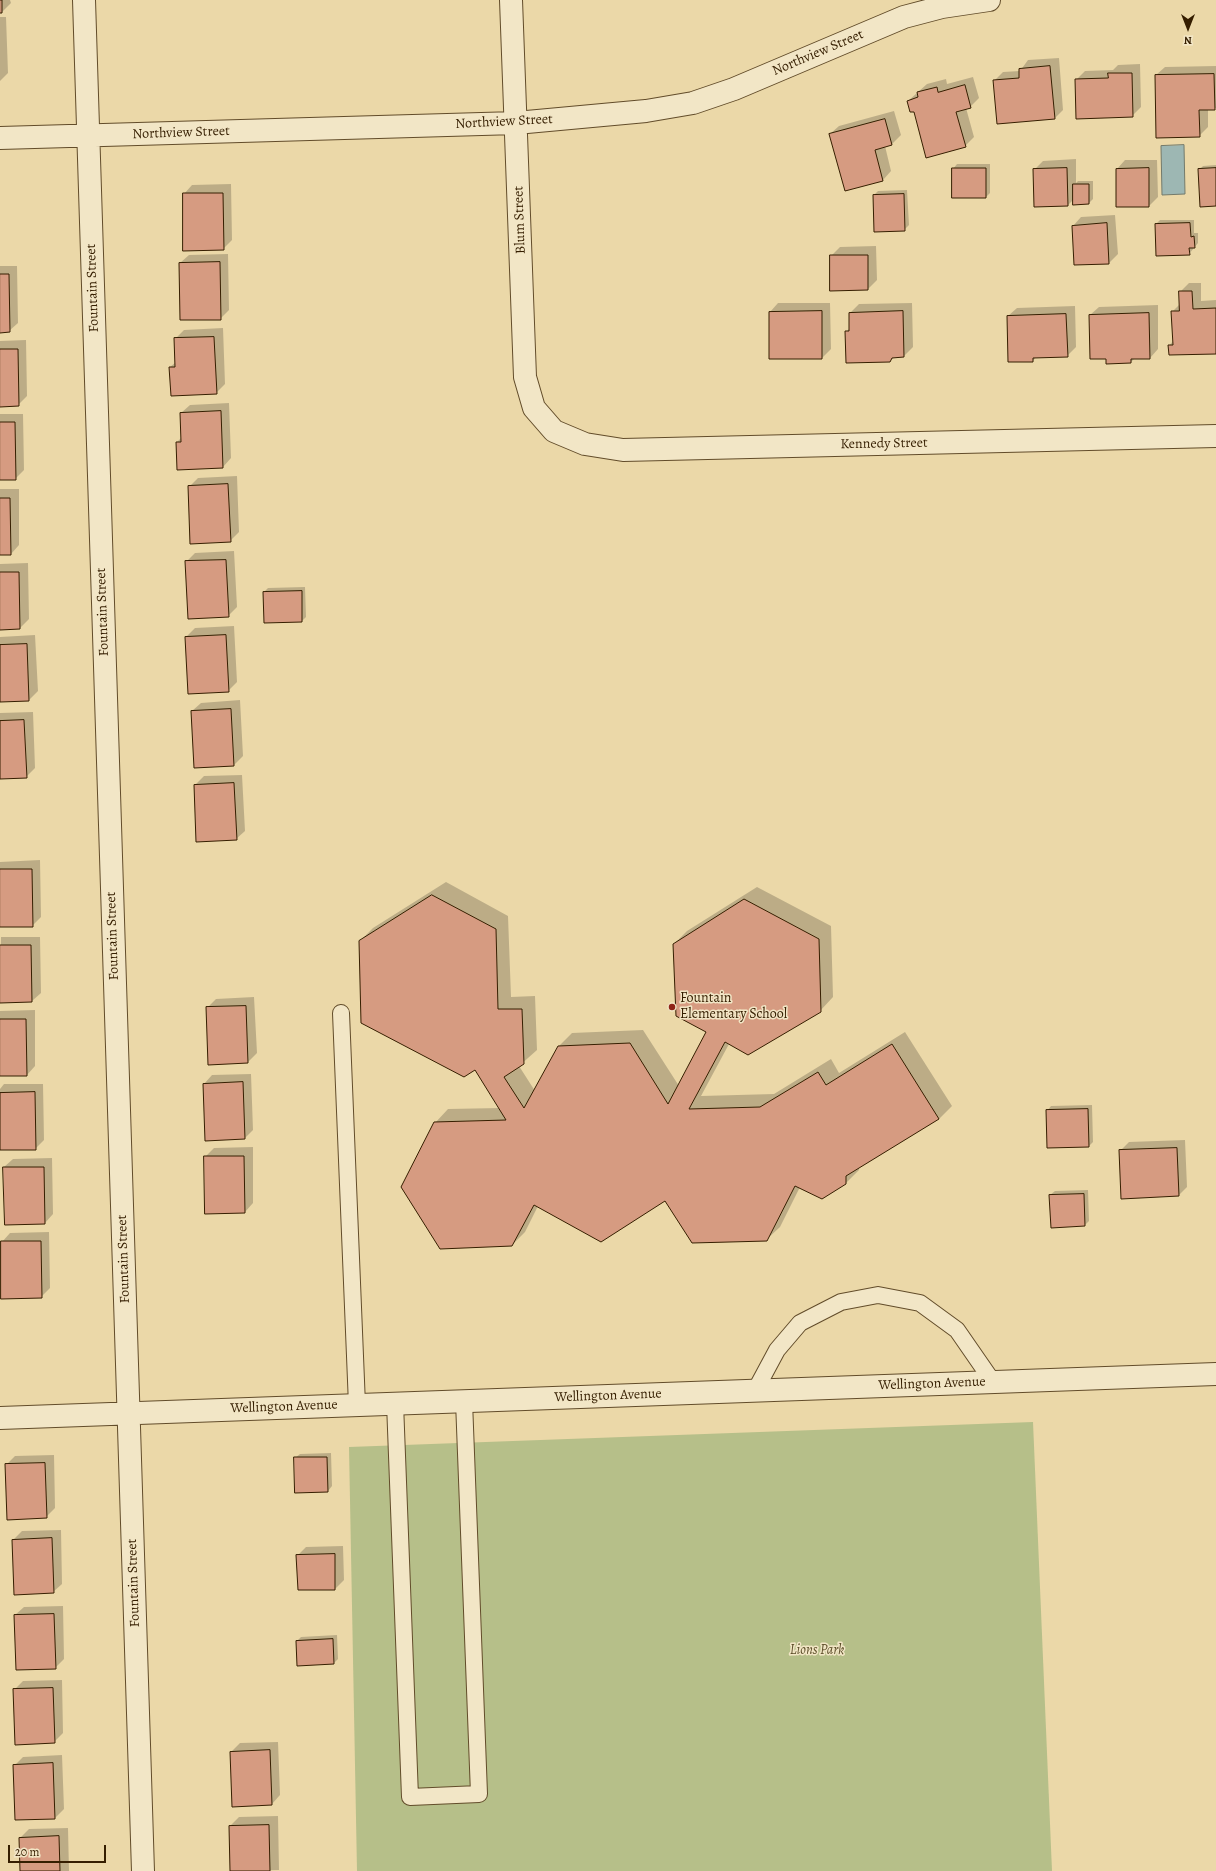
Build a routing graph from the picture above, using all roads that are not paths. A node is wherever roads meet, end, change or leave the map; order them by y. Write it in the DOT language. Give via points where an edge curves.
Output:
graph roads {
  1 [pos="84,0"];
  2 [pos="512,0"];
  3 [pos="989,0"];
  4 [pos="516,123"];
  5 [pos="88,136"];
  6 [pos="0,138"];
  7 [pos="554,432"];
  8 [pos="1216,436"];
  9 [pos="341,1013"];
  10 [pos="1216,1374"];
  11 [pos="993,1382"];
  12 [pos="755,1391"];
  13 [pos="464,1401"];
  14 [pos="395,1403"];
  15 [pos="357,1405"];
  16 [pos="128,1413"];
  17 [pos="0,1418"];
  18 [pos="143,1871"];
  1 -- 5 [label="street, Fountain Street"];
  2 -- 4 [label="street, Blum Street"];
  3 -- 4 [label="street, Northview Street" via="904,16 734,89 693,103 646,111"];
  4 -- 5 [label="street, Northview Street"];
  4 -- 7 [label="street, Blum Street" via="525,377 534,408"];
  5 -- 6 [label="street, Northview Street"];
  5 -- 16 [label="street, Fountain Street"];
  7 -- 8 [label="street, Kennedy Street" via="585,444 623,450"];
  9 -- 15 [label="lane"];
  10 -- 11 [label="street, Wellington Avenue"];
  11 -- 12 [label="street, Wellington Avenue"];
  11 -- 12 [label="lane" via="957,1330 920,1303 878,1295 842,1302 800,1323 777,1350"];
  12 -- 13 [label="street, Wellington Avenue"];
  13 -- 14 [label="street, Wellington Avenue"];
  13 -- 14 [label="lane" via="479,1794 410,1797"];
  14 -- 15 [label="street, Wellington Avenue"];
  15 -- 16 [label="street, Wellington Avenue"];
  16 -- 17 [label="street, Wellington Avenue"];
  16 -- 18 [label="street, Fountain Street"];
}
